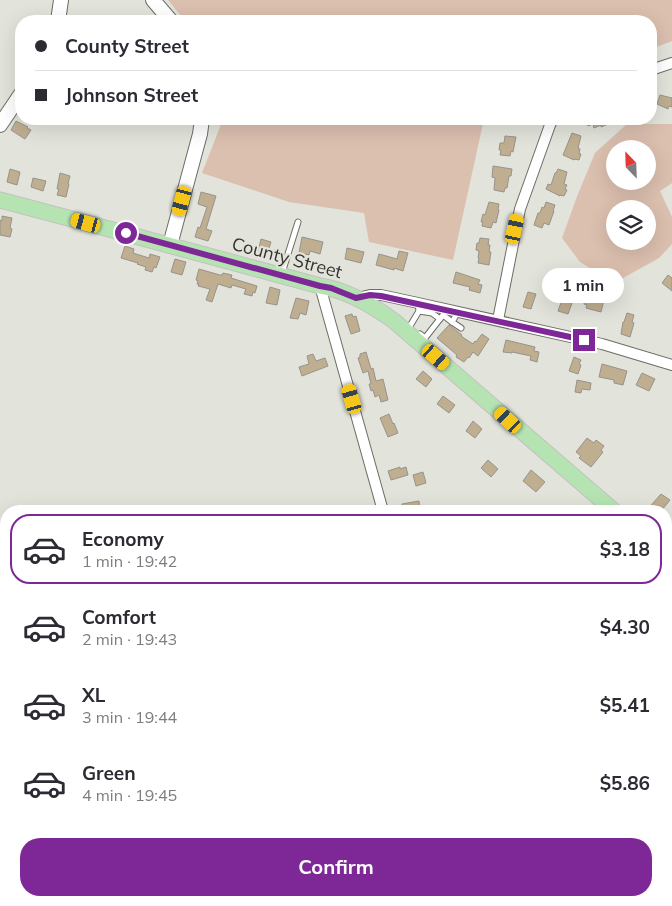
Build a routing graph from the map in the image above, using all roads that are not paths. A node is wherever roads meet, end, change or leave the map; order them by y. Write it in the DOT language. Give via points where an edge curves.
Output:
graph roads {
  1 [pos="61,0"];
  2 [pos="153,0"];
  3 [pos="59,15"];
  4 [pos="166,15"];
  5 [pos="672,63"];
  6 [pos="657,68"];
  7 [pos="15,103"];
  8 [pos="0,124"];
  9 [pos="201,125"];
  10 [pos="550,125"];
  11 [pos="0,200"];
  12 [pos="298,222"];
  13 [pos="170,245"];
  14 [pos="281,276"];
  15 [pos="320,286"];
  16 [pos="356,298"];
  17 [pos="419,307"];
  18 [pos="459,312"];
  19 [pos="440,319"];
  20 [pos="498,320"];
  21 [pos="452,322"];
  22 [pos="460,328"];
  23 [pos="408,329"];
  24 [pos="672,365"];
  25 [pos="381,505"];
  26 [pos="607,505"];
  1 -- 3 [label="street"];
  2 -- 4 [label="street"];
  5 -- 6 [label="street"];
  7 -- 8 [label="street"];
  9 -- 13 [label="street"];
  10 -- 20 [label="street" via="520,209"];
  11 -- 13 [label="main road, County Street"];
  12 -- 14 [label="lane"];
  13 -- 14 [label="main road, County Street"];
  14 -- 15 [label="main road, County Street"];
  15 -- 16 [label="main road, County Street"];
  15 -- 25 [label="street"];
  16 -- 17 [label="street" via="381,296"];
  16 -- 23 [label="main road, County Street"];
  17 -- 18 [label="street"];
  17 -- 19 [label="lane"];
  17 -- 23 [label="lane"];
  18 -- 20 [label="street"];
  18 -- 21 [label="lane"];
  19 -- 21 [label="lane" via="442,315"];
  19 -- 23 [label="lane" via="424,338"];
  20 -- 24 [label="street" via="602,344"];
  21 -- 22 [label="lane"];
  23 -- 26 [label="main road, County Street"];
}
